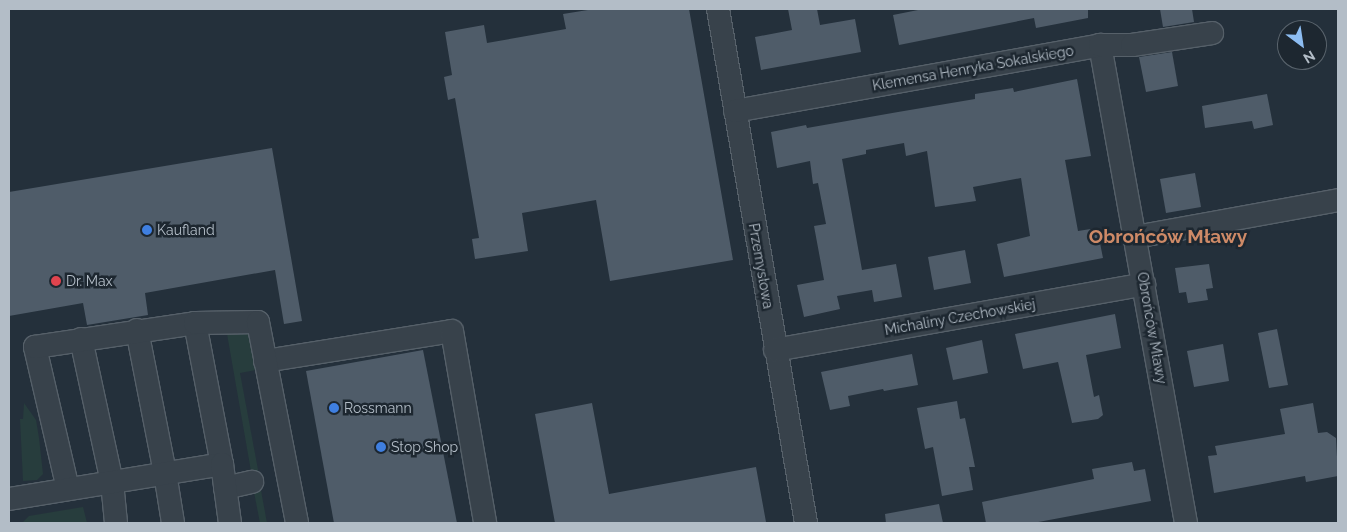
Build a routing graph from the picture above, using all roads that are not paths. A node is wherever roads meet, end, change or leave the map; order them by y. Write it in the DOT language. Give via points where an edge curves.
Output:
graph roads {
  1 [pos="718,9"];
  2 [pos="1212,33"];
  3 [pos="1100,45"];
  4 [pos="735,111"];
  5 [pos="1338,200"];
  6 [pos="1135,237"];
  7 [pos="1144,284"];
  8 [pos="196,323"];
  9 [pos="137,330"];
  10 [pos="81,338"];
  11 [pos="775,350"];
  12 [pos="265,361"];
  13 [pos="222,464"];
  14 [pos="165,473"];
  15 [pos="112,482"];
  16 [pos="252,482"];
  17 [pos="226,488"];
  18 [pos="68,489"];
  19 [pos="9,499"];
  20 [pos="116,523"];
  21 [pos="173,523"];
  22 [pos="230,523"];
  23 [pos="297,523"];
  24 [pos="485,523"];
  25 [pos="806,523"];
  26 [pos="1186,523"];
  1 -- 4 [label="street, Przemysłowa"];
  2 -- 3 [label="street, Klemensa Henryka Sokalskiego" via="1132,45"];
  3 -- 4 [label="street, Klemensa Henryka Sokalskiego"];
  3 -- 6 [label="street, Obrońców Mławy"];
  4 -- 11 [label="street, Przemysłowa"];
  5 -- 6 [label="street"];
  6 -- 7 [label="street, Obrońców Mławy"];
  7 -- 11 [label="street, Michaliny Czechowskiej"];
  7 -- 26 [label="street, Obrońców Mławy"];
  8 -- 9 [label="street"];
  8 -- 12 [label="street" via="258,322"];
  8 -- 13 [label="street"];
  9 -- 10 [label="street"];
  9 -- 14 [label="street"];
  10 -- 15 [label="street"];
  10 -- 18 [label="street" via="35,347"];
  11 -- 25 [label="street, Przemysłowa"];
  12 -- 23 [label="street"];
  12 -- 24 [label="street" via="452,331"];
  13 -- 14 [label="street"];
  13 -- 17 [label="street"];
  14 -- 15 [label="street"];
  14 -- 21 [label="street"];
  15 -- 18 [label="street"];
  15 -- 20 [label="street"];
  16 -- 17 [label="street"];
  17 -- 22 [label="street"];
  18 -- 19 [label="street"];
}
